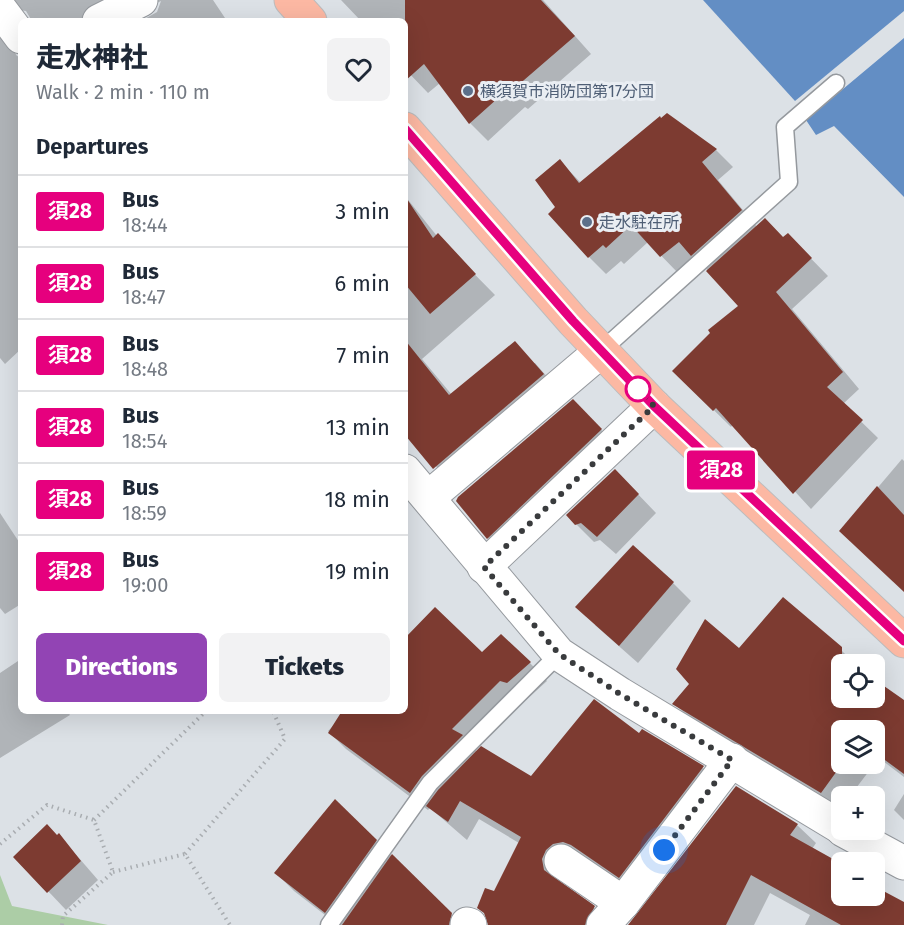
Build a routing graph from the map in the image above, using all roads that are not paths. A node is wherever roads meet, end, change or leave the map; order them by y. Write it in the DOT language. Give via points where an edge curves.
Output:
graph roads {
  1 [pos="141,0"];
  2 [pos="291,0"];
  3 [pos="105,18"];
  4 [pos="306,18"];
  5 [pos="836,83"];
  6 [pos="408,132"];
  7 [pos="601,351"];
  8 [pos="654,406"];
  9 [pos="408,474"];
  10 [pos="429,497"];
  11 [pos="484,567"];
  12 [pos="904,641"];
  13 [pos="559,654"];
  14 [pos="732,760"];
  15 [pos="831,822"];
  16 [pos="862,840"];
  17 [pos="561,861"];
  18 [pos="904,863"];
  19 [pos="613,914"];
  20 [pos="329,925"];
  1 -- 3 [label="street"];
  2 -- 4 [label="highway"];
  5 -- 7 [label="lane" via="785,127 789,182"];
  6 -- 7 [label="highway"];
  7 -- 8 [label="highway"];
  7 -- 10 [label="street"];
  8 -- 11 [label="street"];
  8 -- 12 [label="highway"];
  9 -- 10 [label="street"];
  10 -- 11 [label="street"];
  11 -- 13 [label="street"];
  13 -- 14 [label="street"];
  13 -- 20 [label="lane" via="430,783"];
  14 -- 15 [label="street"];
  14 -- 19 [label="street"];
  16 -- 18 [label="street"];
  17 -- 19 [label="street"];
}
